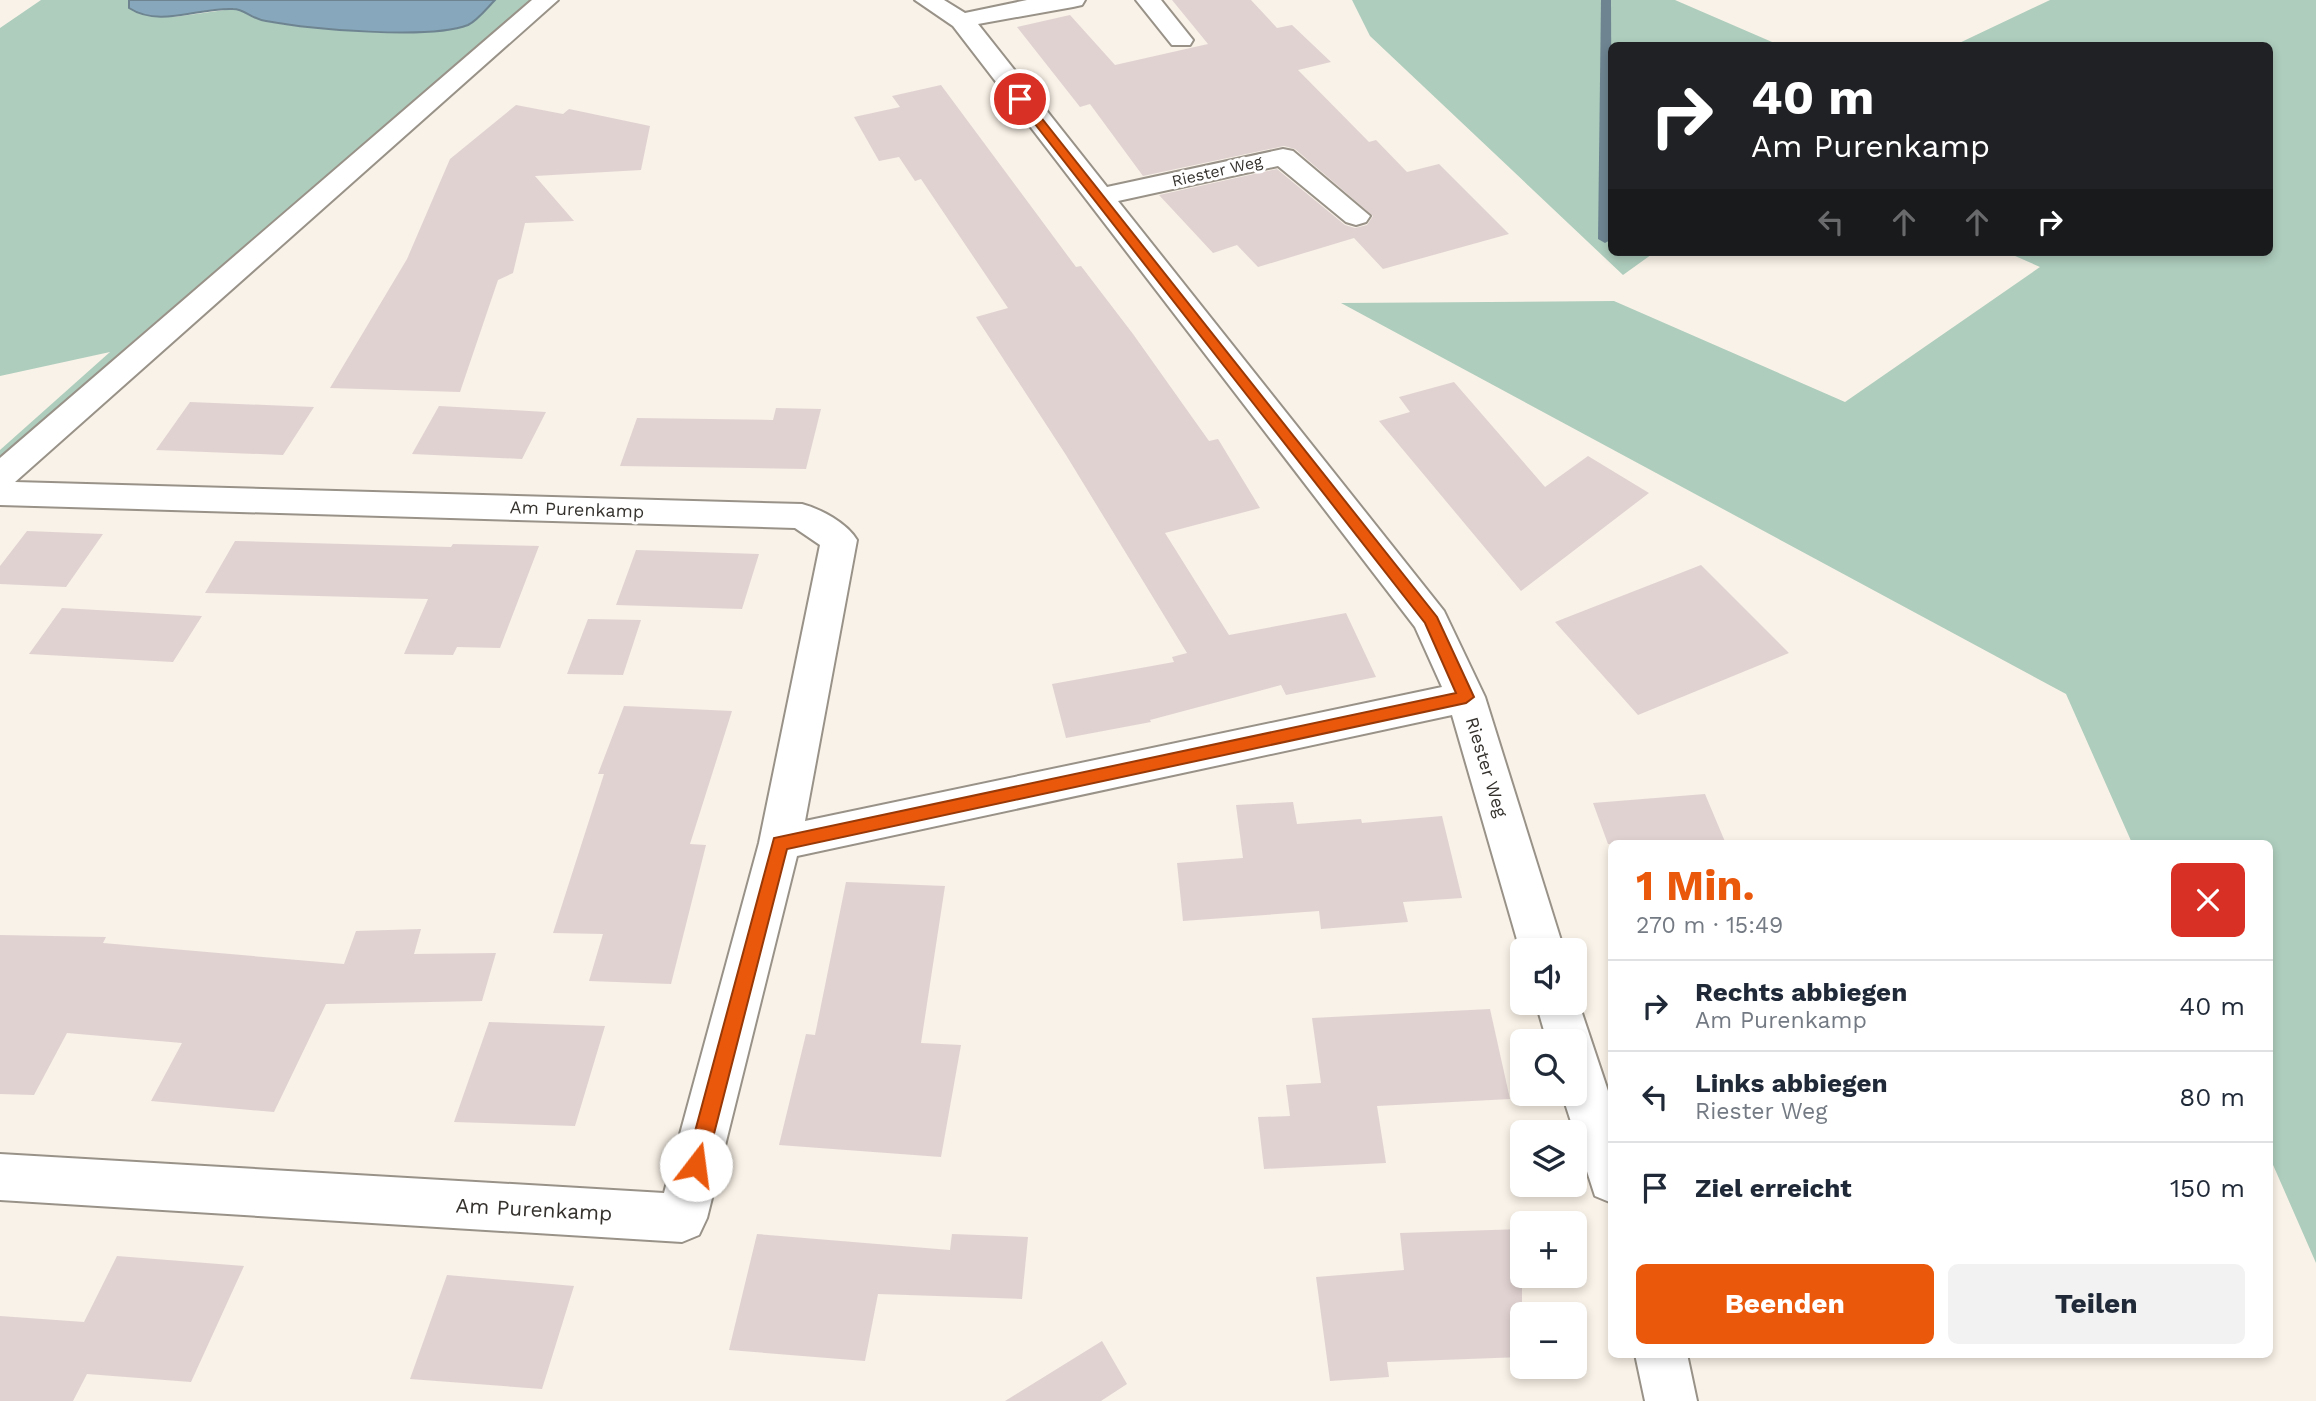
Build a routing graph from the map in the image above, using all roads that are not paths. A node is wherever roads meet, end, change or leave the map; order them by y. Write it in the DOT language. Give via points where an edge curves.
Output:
graph roads {
  1 [pos="546,0"];
  2 [pos="927,0"];
  3 [pos="1073,0"];
  4 [pos="1148,0"];
  5 [pos="962,21"];
  6 [pos="1181,40"];
  7 [pos="1100,197"];
  8 [pos="1356,216"];
  9 [pos="0,476"];
  10 [pos="0,493"];
  11 [pos="1466,697"];
  12 [pos="780,843"];
  13 [pos="1538,938"];
  14 [pos="1587,1098"];
  15 [pos="1608,1167"];
  16 [pos="0,1177"];
  17 [pos="1662,1358"];
  18 [pos="1671,1401"];
  1 -- 9 [label="street"];
  2 -- 5 [label="street, Riester Weg"];
  3 -- 5 [label="street"];
  4 -- 6 [label="street"];
  5 -- 7 [label="street, Riester Weg"];
  7 -- 8 [label="street, Riester Weg" via="1283,157"];
  7 -- 11 [label="street, Riester Weg" via="1432,621"];
  10 -- 12 [label="street, Am Purenkamp" via="802,516 839,540"];
  11 -- 12 [label="street"];
  11 -- 13 [label="street, Riester Weg"];
  12 -- 16 [label="street, Am Purenkamp" via="682,1218"];
  14 -- 15 [label="street"];
  17 -- 18 [label="street"];
}
